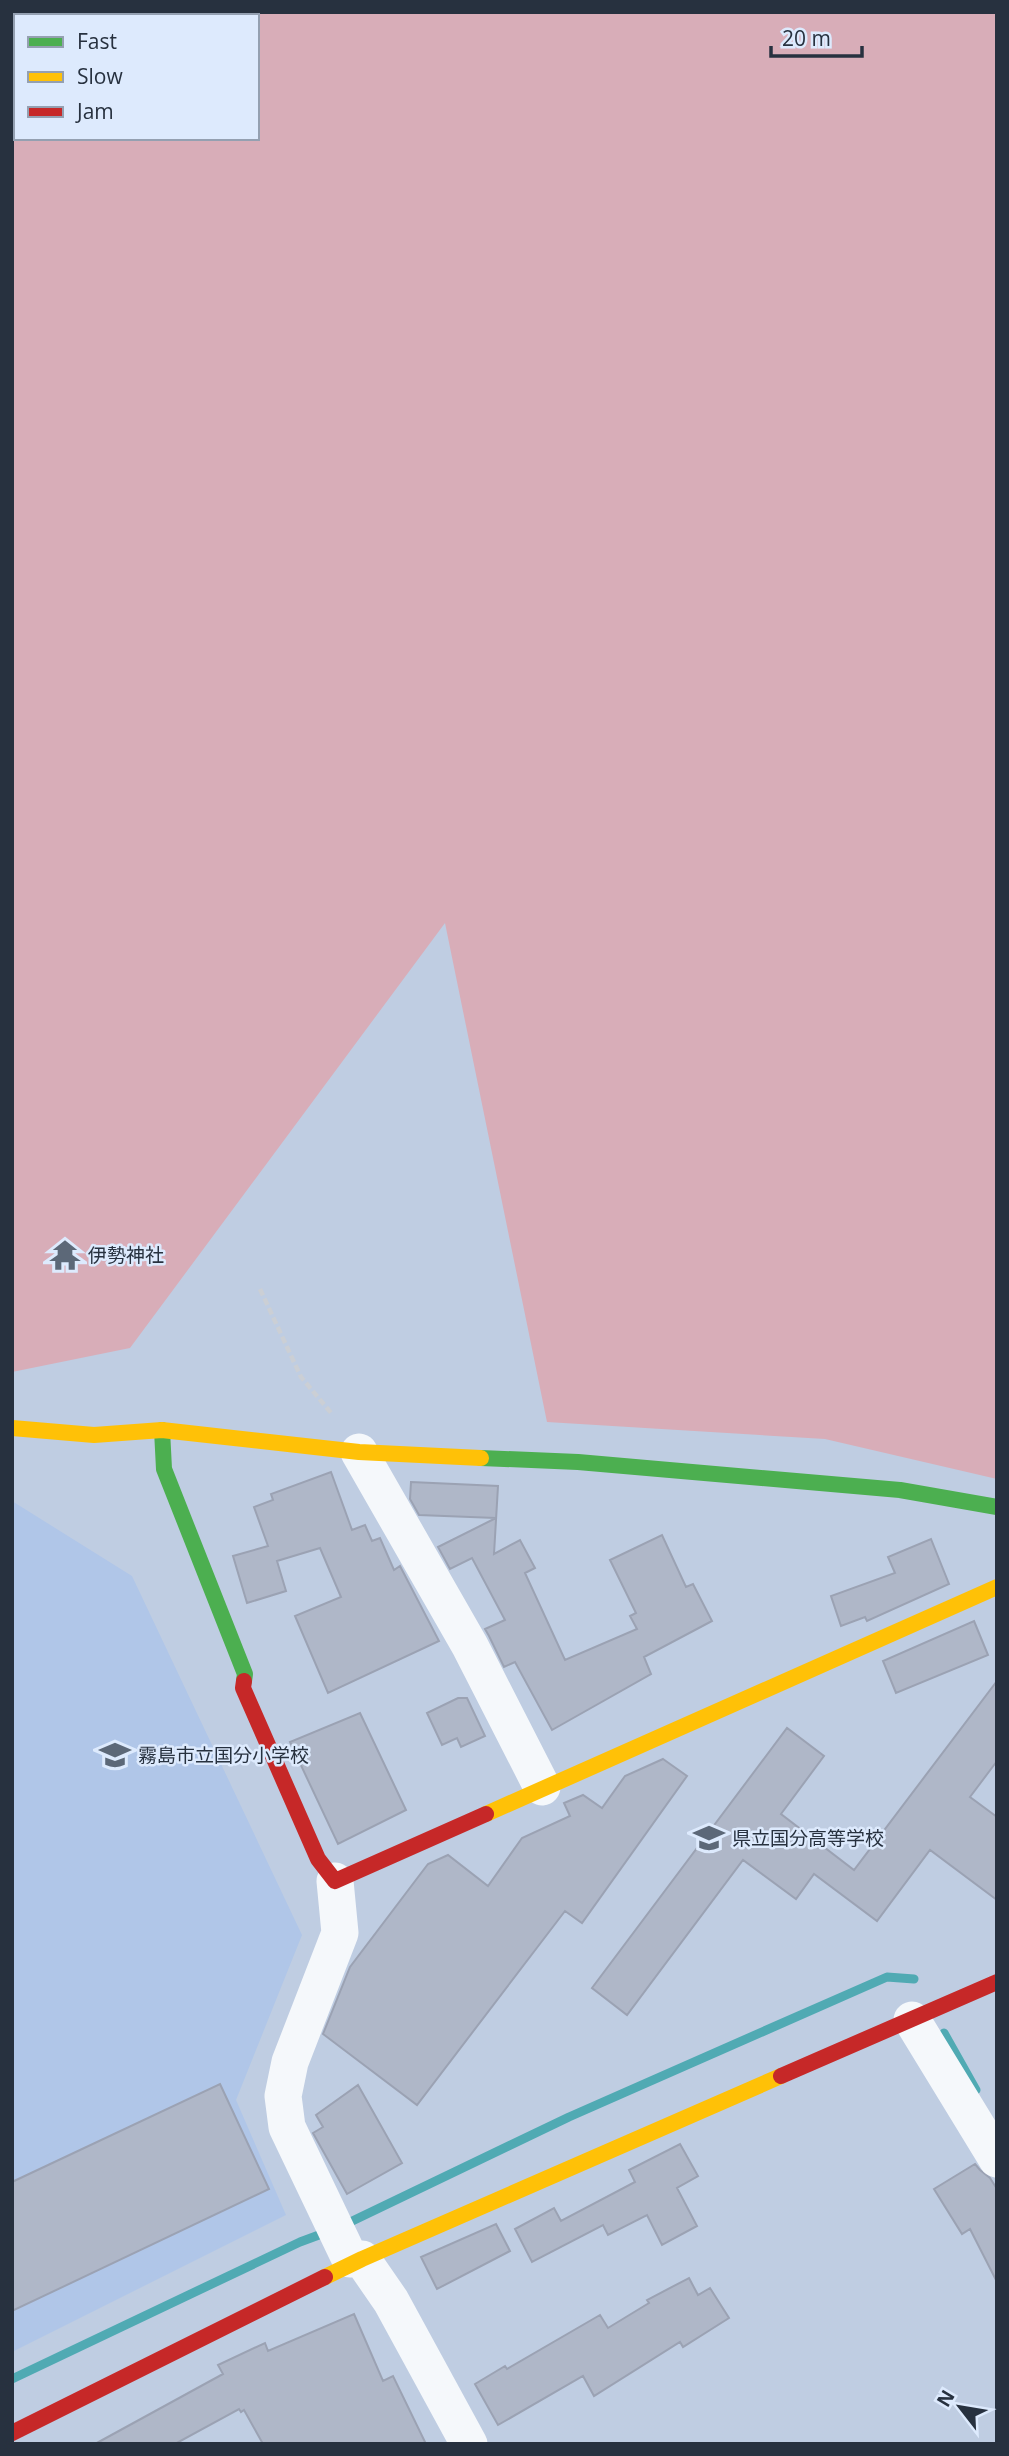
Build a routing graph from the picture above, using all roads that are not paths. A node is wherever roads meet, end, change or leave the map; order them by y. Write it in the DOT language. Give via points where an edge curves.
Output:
graph roads {
  1 [pos="12,1429"];
  2 [pos="162,1430"];
  3 [pos="359,1452"];
  4 [pos="997,1507"];
  5 [pos="997,1587"];
  6 [pos="542,1787"];
  7 [pos="335,1881"];
  8 [pos="997,1982"];
  9 [pos="912,2020"];
  10 [pos="997,2159"];
  11 [pos="355,2257"];
  12 [pos="12,2433"];
  13 [pos="468,2444"];
  1 -- 2 [label="street" via="94,1435"];
  2 -- 3 [label="street"];
  2 -- 7 [label="street" via="164,1469 245,1674 243,1688 318,1859"];
  3 -- 4 [label="street" via="578,1462 900,1490"];
  3 -- 6 [label="street" via="470,1646"];
  5 -- 6 [label="street"];
  6 -- 7 [label="street"];
  7 -- 11 [label="street" via="340,1933 290,2062 283,2096 287,2127"];
  8 -- 9 [label="street"];
  9 -- 10 [label="street"];
  9 -- 11 [label="street"];
  11 -- 12 [label="street"];
  11 -- 13 [label="street" via="391,2301"];
}
